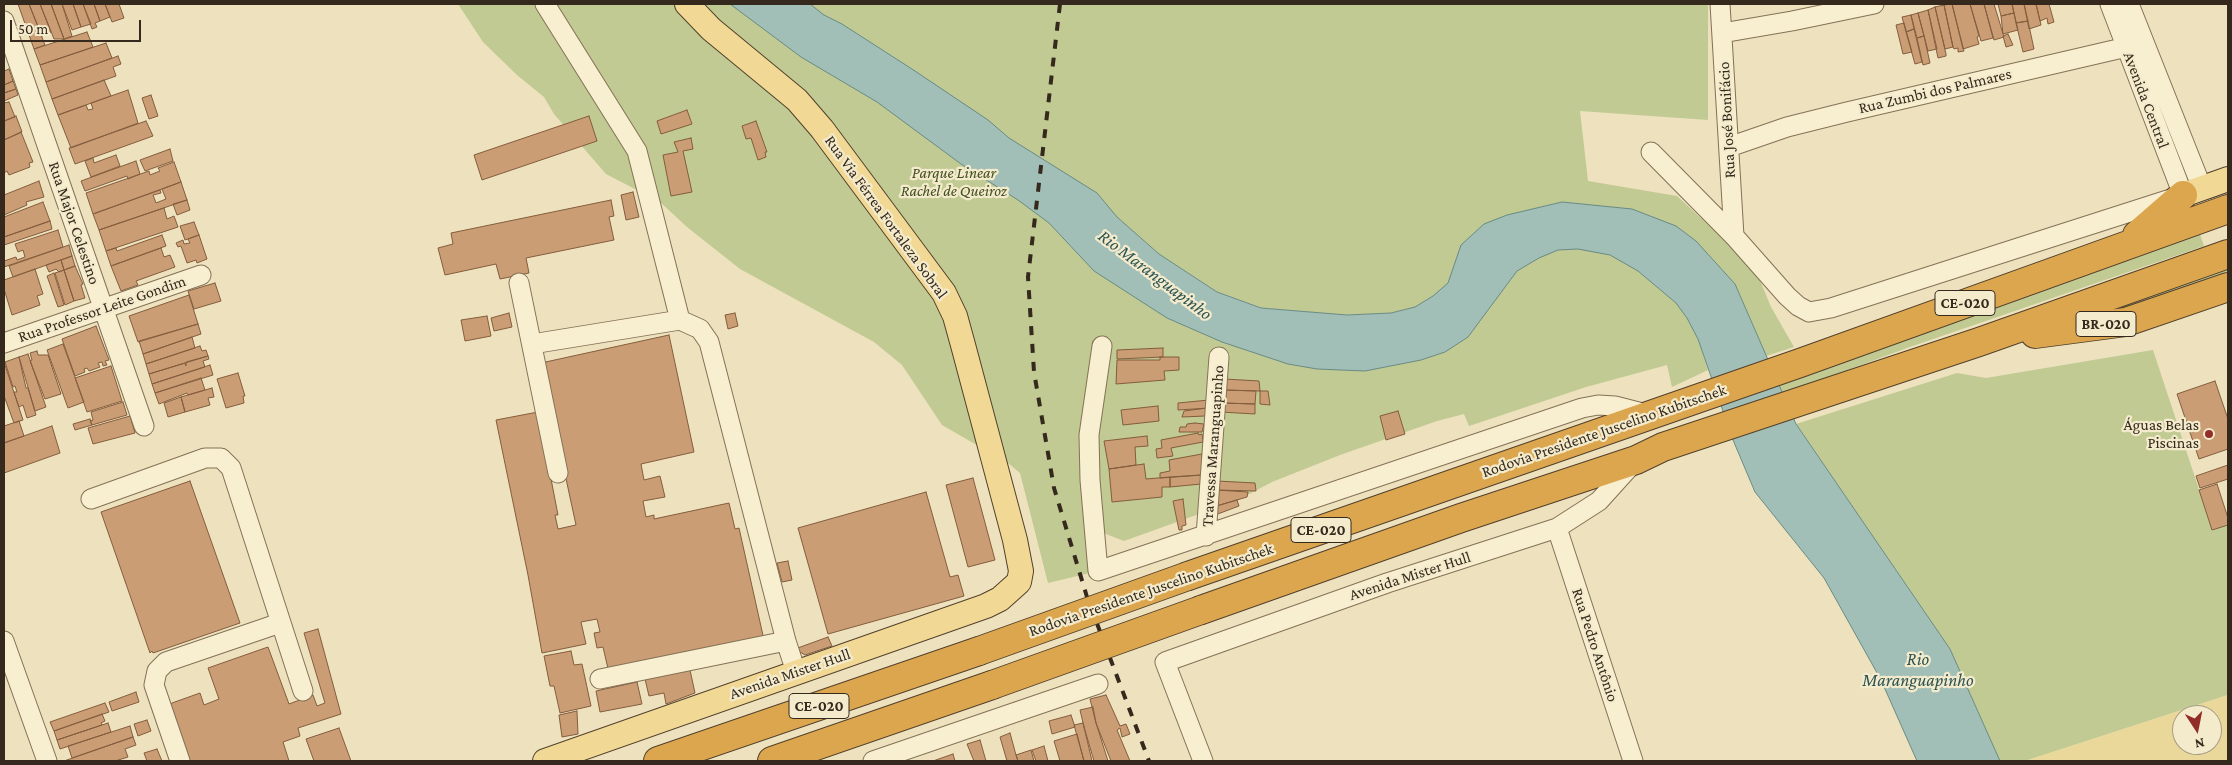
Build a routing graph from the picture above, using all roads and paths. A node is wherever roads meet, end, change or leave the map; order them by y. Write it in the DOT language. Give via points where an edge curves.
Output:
graph roads {
  1 [pos="545,4"];
  2 [pos="687,4"];
  3 [pos="1720,4"];
  4 [pos="1874,4"];
  5 [pos="2110,4"];
  6 [pos="2128,4"];
  7 [pos="4,21"];
  8 [pos="1722,33"];
  9 [pos="2144,43"];
  10 [pos="2125,47"];
  11 [pos="1729,147"];
  12 [pos="1650,152"];
  13 [pos="2228,179"];
  14 [pos="2192,191"];
  15 [pos="2228,209"];
  16 [pos="1734,236"];
  17 [pos="2129,243"];
  18 [pos="2228,254"];
  19 [pos="201,275"];
  20 [pos="519,282"];
  21 [pos="2228,288"];
  22 [pos="103,308"];
  23 [pos="680,320"];
  24 [pos="1979,342"];
  25 [pos="4,343"];
  26 [pos="532,344"];
  27 [pos="1102,346"];
  28 [pos="1219,357"];
  29 [pos="1655,413"];
  30 [pos="144,426"];
  31 [pos="1636,460"];
  32 [pos="558,473"];
  33 [pos="91,499"];
  34 [pos="1557,528"];
  35 [pos="1206,536"];
  36 [pos="1021,571"];
  37 [pos="280,623"];
  38 [pos="786,640"];
  39 [pos="4,641"];
  40 [pos="796,672"];
  41 [pos="600,679"];
  42 [pos="1098,684"];
  43 [pos="11,685"];
  44 [pos="303,691"];
  45 [pos="47,761"];
  46 [pos="180,761"];
  47 [pos="545,761"];
  48 [pos="658,761"];
  49 [pos="772,761"];
  50 [pos="873,761"];
  51 [pos="1203,761"];
  52 [pos="1633,761"];
  1 -- 23 [label="street" via="637,151"];
  2 -- 36 [label="main road, Rua Via Férrea Fortaleza Sobral" via="797,100 944,293 964,345"];
  3 -- 8 [label="street, Rua José Bonifácio"];
  4 -- 8 [label="street"];
  5 -- 10 [label="street, Avenida Central"];
  6 -- 9 [label="street, Avenida Central"];
  7 -- 22 [label="street, Rua Major Celestino"];
  8 -- 11 [label="street, Rua José Bonifácio"];
  9 -- 10 [label="street, Rua Zumbi dos Palmares"];
  9 -- 14 [label="street, Avenida Central"];
  10 -- 11 [label="street, Rua Zumbi dos Palmares" via="1838,114"];
  10 -- 14 [label="street, Avenida Central"];
  11 -- 16 [label="street, Rua José Bonifácio"];
  12 -- 16 [label="street"];
  13 -- 14 [label="main road"];
  14 -- 16 [label="street" via="1810,312 1786,296"];
  14 -- 17 [label="highway"];
  15 -- 17 [label="highway, Rodovia Presidente Juscelino Kubitschek / CE-020"];
  17 -- 29 [label="highway, Rodovia Presidente Juscelino Kubitschek / CE-020"];
  18 -- 24 [label="highway, CE-020"];
  19 -- 22 [label="street, Rua Professor Leite Gondim"];
  20 -- 26 [label="street"];
  21 -- 24 [label="highway, BR-020" via="2126,322"];
  22 -- 25 [label="street, Rua Professor Leite Gondim"];
  22 -- 30 [label="street, Rua Major Celestino"];
  23 -- 26 [label="street"];
  23 -- 38 [label="street" via="700,329 709,342"];
  24 -- 31 [label="highway, CE-020" via="1663,447"];
  26 -- 32 [label="street"];
  27 -- 35 [label="street" via="1089,442 1098,571"];
  28 -- 35 [label="street, Travessa Maranguapinho"];
  29 -- 35 [label="street" via="1615,406 1582,408"];
  29 -- 48 [label="highway, Rodovia Presidente Juscelino Kubitschek / CE-020, bridge"];
  31 -- 34 [label="street, Avenida Mister Hull" via="1599,501"];
  31 -- 49 [label="highway, CE-020, bridge" via="1461,518"];
  33 -- 37 [label="street" via="205,458 221,458 231,468"];
  34 -- 51 [label="street, Avenida Mister Hull" via="1387,583 1165,662"];
  34 -- 52 [label="street, Rua Pedro Antônio"];
  36 -- 40 [label="main road, Avenida Mister Hull" via="1019,582 986,606"];
  37 -- 44 [label="street"];
  37 -- 46 [label="street" via="166,662 156,671 154,685"];
  38 -- 40 [label="street"];
  38 -- 41 [label="street"];
  39 -- 43 [label="street"];
  40 -- 47 [label="main road, Avenida Mister Hull"];
  42 -- 50 [label="street"];
  43 -- 45 [label="street"];
}
